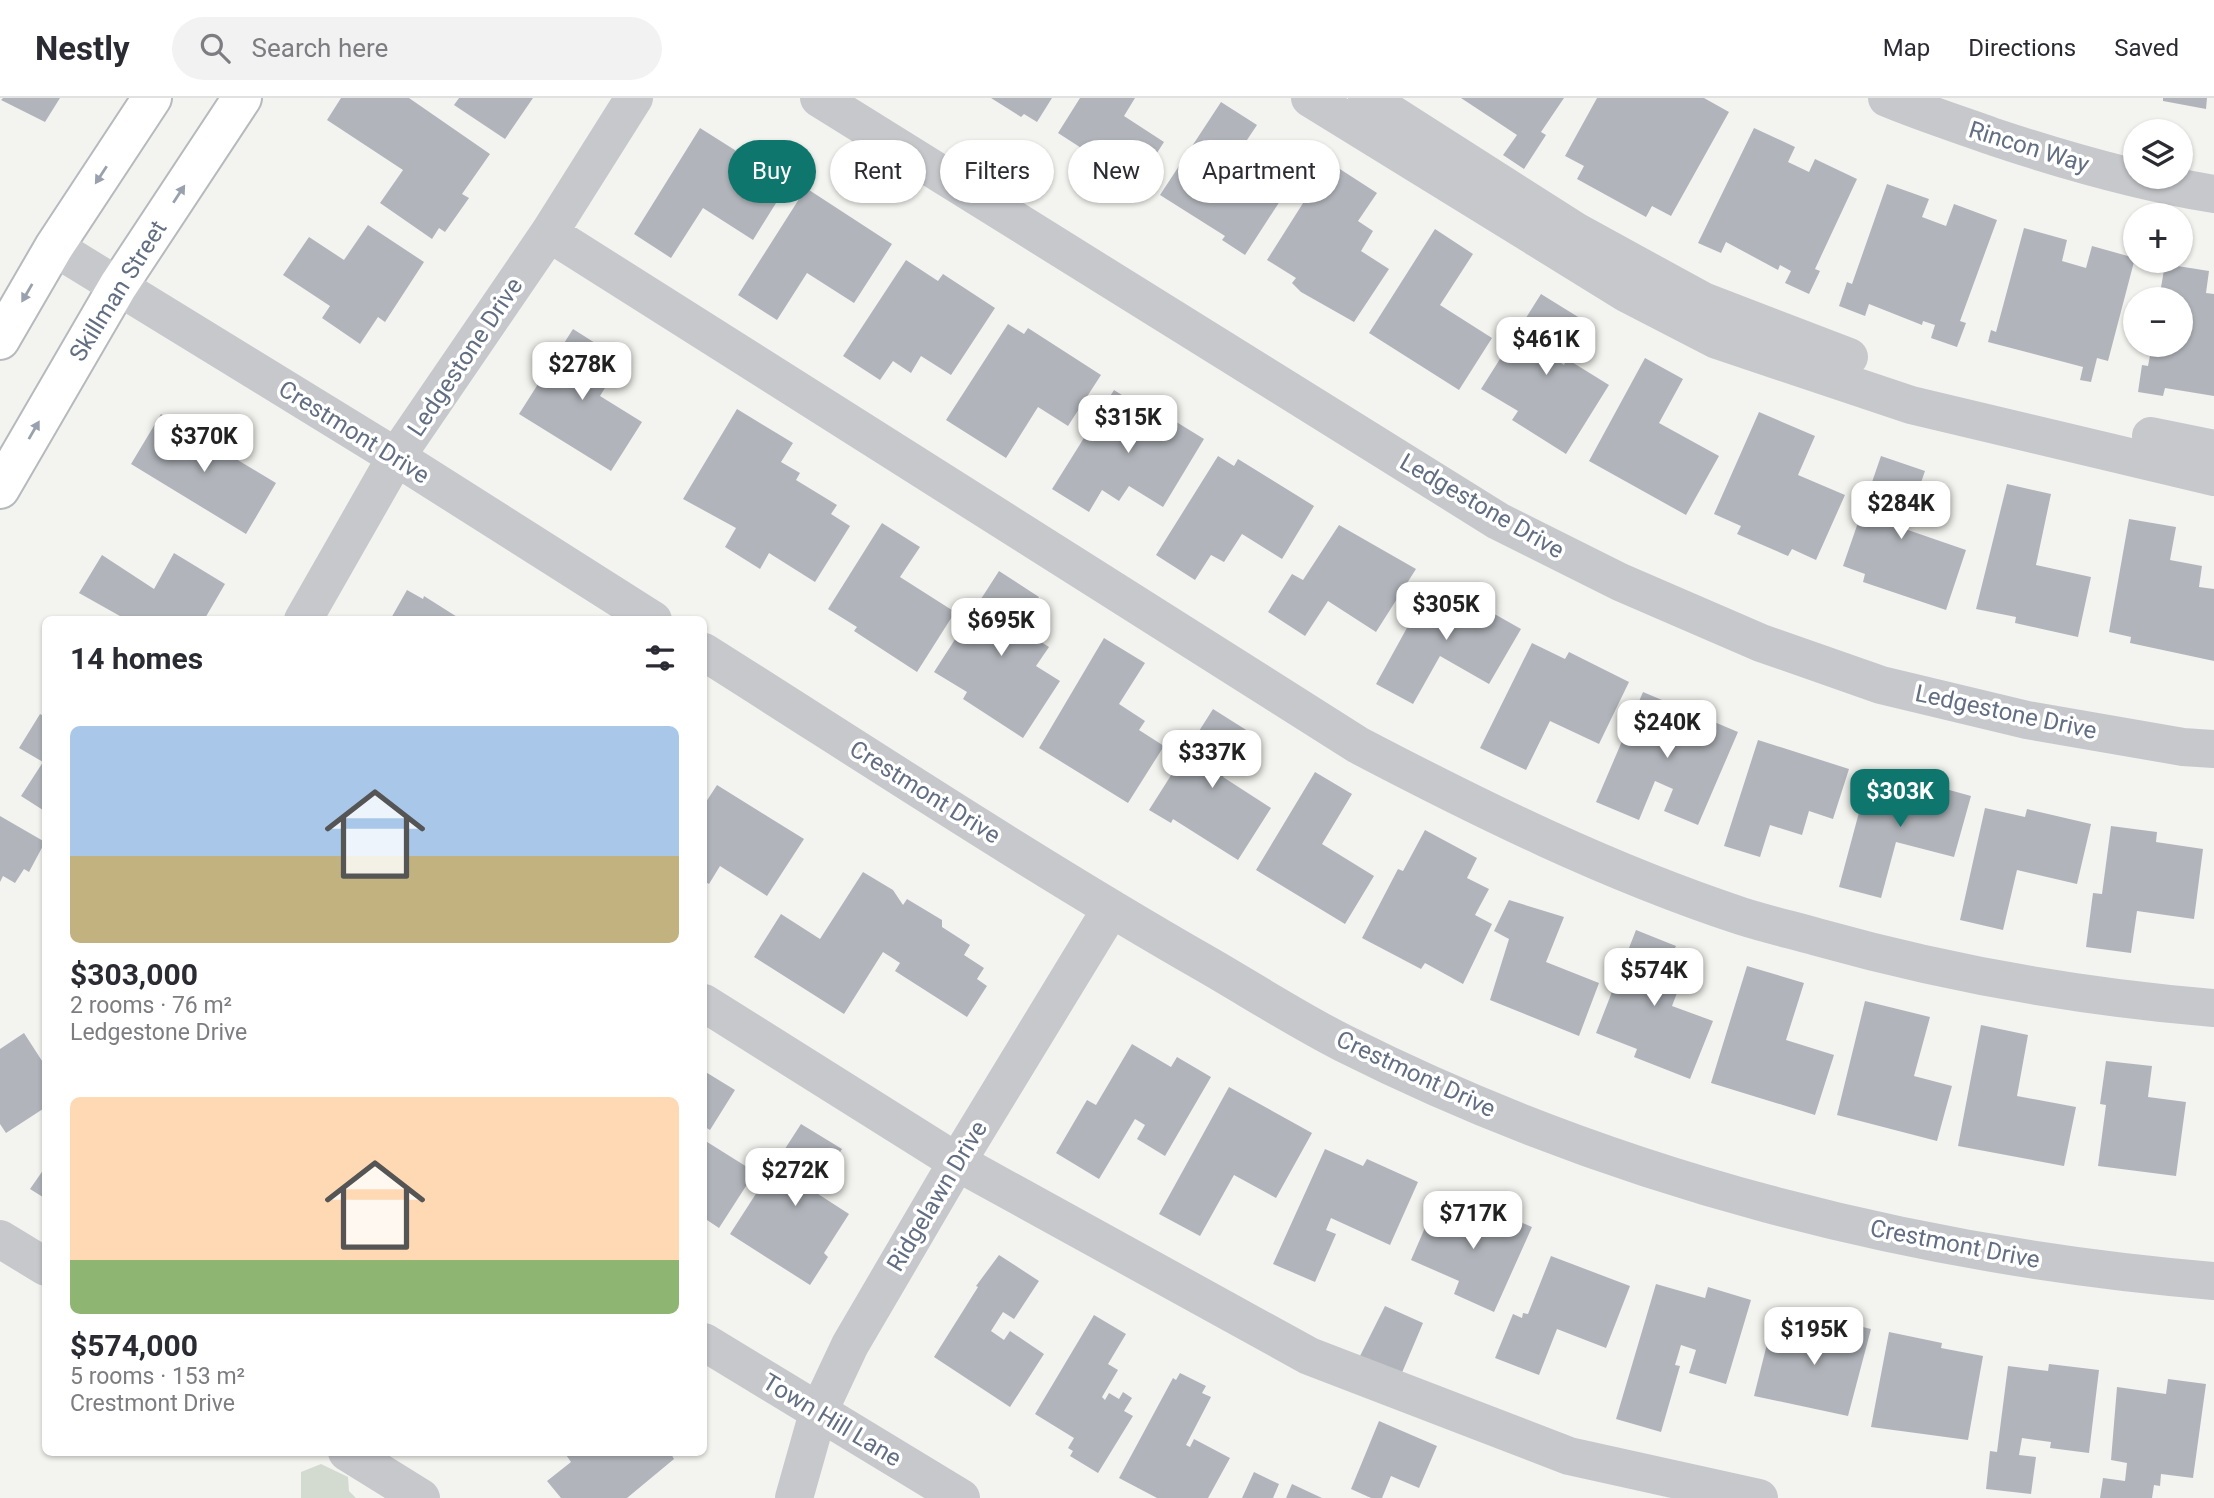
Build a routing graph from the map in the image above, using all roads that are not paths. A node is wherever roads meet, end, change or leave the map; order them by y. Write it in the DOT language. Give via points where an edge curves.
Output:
graph roads {
  1 [pos="152,98"];
  2 [pos="242,98"];
  3 [pos="634,98"];
  4 [pos="819,98"];
  5 [pos="1310,98"];
  6 [pos="1367,98"];
  7 [pos="1887,98"];
  8 [pos="2214,194"];
  9 [pos="549,233"];
  10 [pos="54,247"];
  11 [pos="118,286"];
  12 [pos="0,340"];
  13 [pos="2214,449"];
  14 [pos="396,457"];
  15 [pos="2214,477"];
  16 [pos="0,489"];
  17 [pos="305,616"];
  18 [pos="647,616"];
  19 [pos="707,654"];
  20 [pos="2214,749"];
  21 [pos="1111,909"];
  22 [pos="707,1005"];
  23 [pos="2214,1009"];
  24 [pos="957,1162"];
  25 [pos="0,1239"];
  26 [pos="42,1265"];
  27 [pos="2214,1281"];
  28 [pos="707,1344"];
  29 [pos="818,1413"];
  30 [pos="353,1456"];
  31 [pos="421,1498"];
  32 [pos="794,1498"];
  33 [pos="961,1498"];
  34 [pos="1759,1498"];
  1 -- 10 [label="main road, one-way"];
  11 -- 2 [label="main road, Skillman Street, one-way"];
  3 -- 9 [label="street, Ledgestone Drive"];
  4 -- 20 [label="street, Ledgestone Drive" via="1498,521 1620,582 1761,643 1881,685 2027,720"];
  5 -- 15 [label="street" via="1626,293 1717,340 1911,405"];
  6 -- 13 [label="street" via="1577,232 1703,301 1928,383"];
  7 -- 8 [label="street, Rincon Way" via="2065,160"];
  9 -- 14 [label="street, Ledgestone Drive"];
  9 -- 23 [label="street" via="1358,745 1468,803 1600,862 1741,916 1871,952 2064,992"];
  10 -- 11 [label="street, Crestmont Drive"];
  10 -- 12 [label="main road, one-way"];
  11 -- 14 [label="street, Crestmont Drive"];
  16 -- 11 [label="main road, Skillman Street, one-way"];
  14 -- 17 [label="street, Ledgestone Drive"];
  14 -- 18 [label="street, Crestmont Drive"];
  19 -- 21 [label="street, Crestmont Drive"];
  21 -- 24 [label="street, Ridgelawn Drive"];
  21 -- 27 [label="street, Crestmont Drive" via="1341,1042 1471,1102 1599,1151 1771,1206 1960,1248 2132,1274"];
  22 -- 24 [label="street"];
  24 -- 29 [label="street, Ridgelawn Drive" via="850,1345"];
  24 -- 34 [label="street" via="1309,1356 1569,1456"];
  25 -- 26 [label="street"];
  28 -- 29 [label="street, Town Hill Lane"];
  29 -- 32 [label="street, Ridgelawn Drive"];
  29 -- 33 [label="street, Town Hill Lane"];
  30 -- 31 [label="street"];
}
